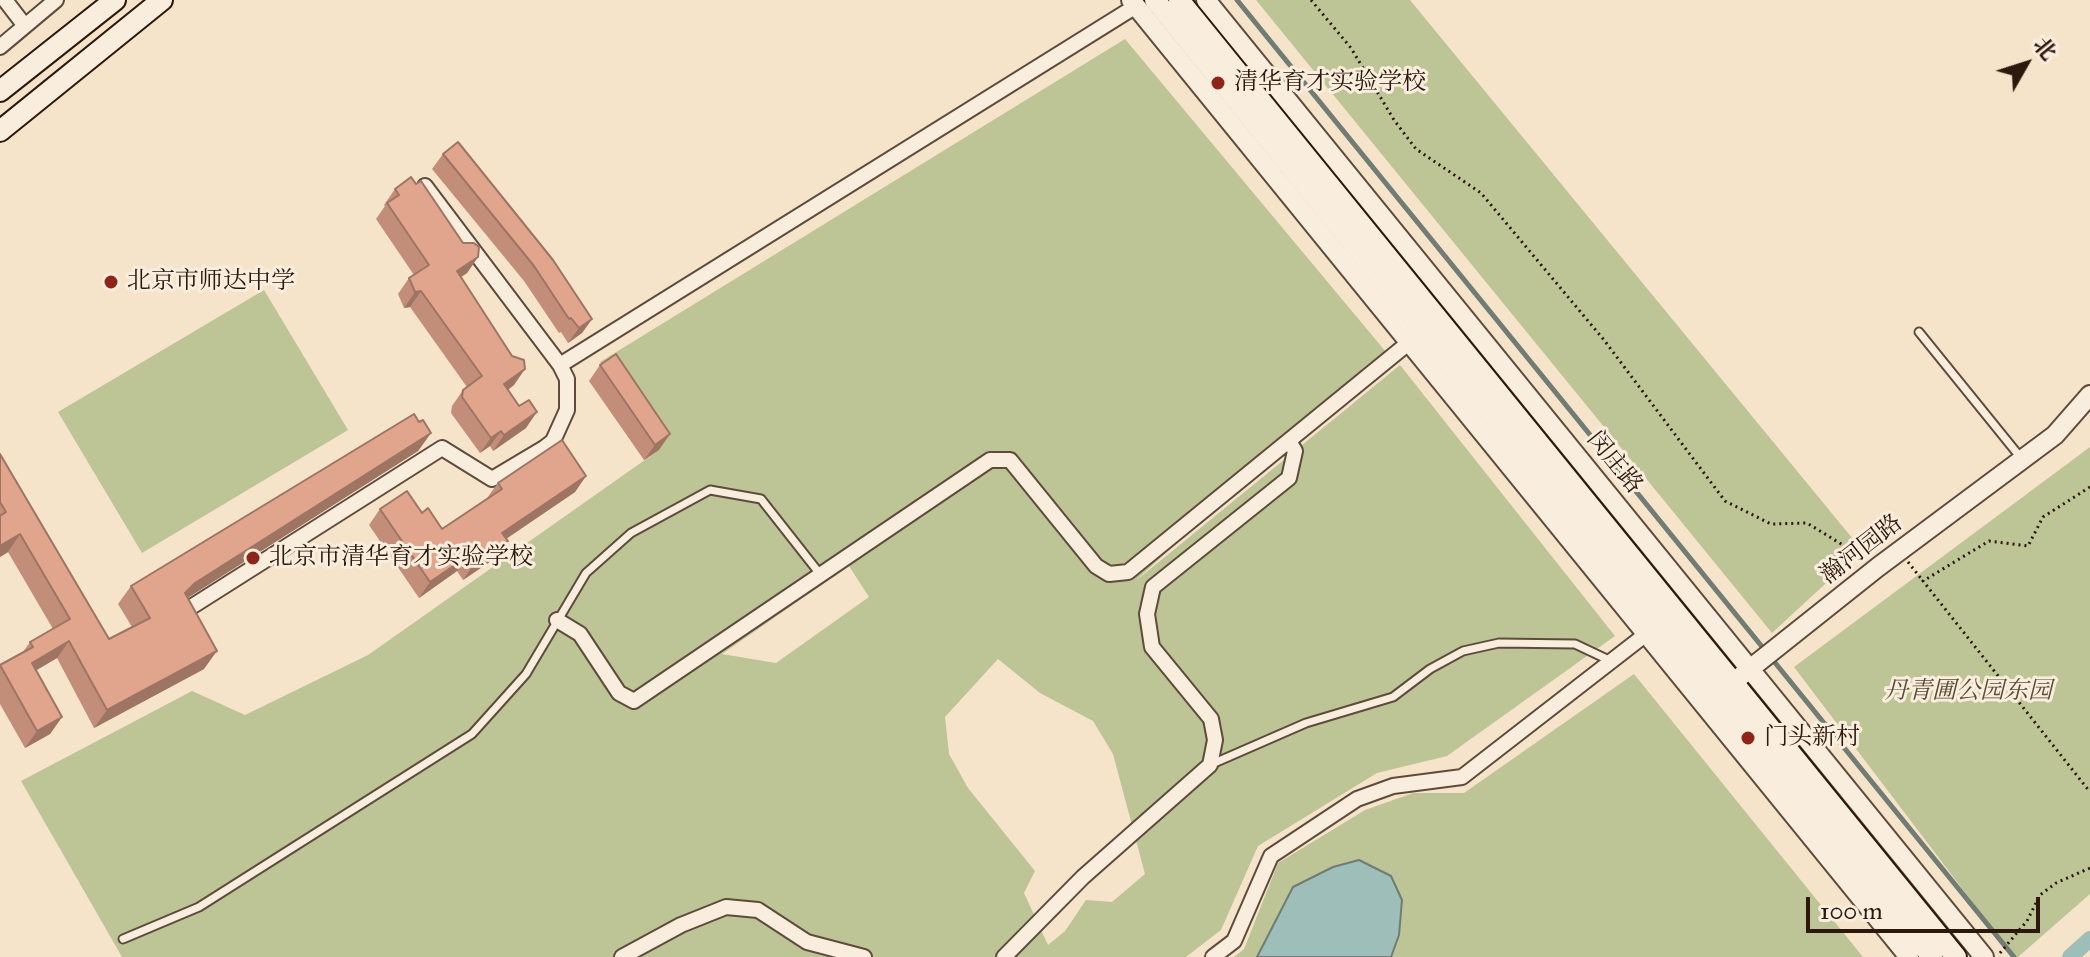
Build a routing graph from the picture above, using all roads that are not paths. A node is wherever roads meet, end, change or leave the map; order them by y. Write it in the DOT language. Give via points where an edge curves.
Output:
graph roads {
  1 [pos="5,0"];
  2 [pos="56,0"];
  3 [pos="115,0"];
  4 [pos="162,0"];
  5 [pos="1179,0"];
  6 [pos="1206,0"];
  7 [pos="1141,2"];
  8 [pos="25,26"];
  9 [pos="0,47"];
  10 [pos="0,91"];
  11 [pos="0,131"];
  12 [pos="425,186"];
  13 [pos="1919,332"];
  14 [pos="1416,336"];
  15 [pos="560,365"];
  16 [pos="2090,395"];
  17 [pos="1289,441"];
  18 [pos="2022,459"];
  19 [pos="820,574"];
  20 [pos="188,609"];
  21 [pos="557,620"];
  22 [pos="1653,628"];
  23 [pos="1611,661"];
  24 [pos="1755,665"];
  25 [pos="1210,765"];
  26 [pos="123,939"];
  27 [pos="1992,955"];
  28 [pos="622,957"];
  29 [pos="864,957"];
  30 [pos="1004,957"];
  31 [pos="1213,957"];
  32 [pos="1909,957"];
  33 [pos="1932,957"];
  34 [pos="1956,957"];
  1 -- 8 [label="street"];
  2 -- 8 [label="street"];
  3 -- 10 [label="main road"];
  4 -- 11 [label="main road"];
  5 -- 24 [label="main road, 闵庄路"];
  6 -- 24 [label="street, 闵庄路"];
  7 -- 14 [label="main road"];
  7 -- 15 [label="street"];
  8 -- 9 [label="street"];
  12 -- 15 [label="street"];
  13 -- 18 [label="lane"];
  14 -- 17 [label="street"];
  14 -- 22 [label="main road"];
  15 -- 20 [label="street" via="567,379 567,410 553,441 544,448 492,479 442,448"];
  16 -- 18 [label="street, 瀚河园路" via="2055,435"];
  17 -- 19 [label="street" via="1128,572 1109,574 1096,566 1010,460 990,460"];
  17 -- 25 [label="street" via="1295,451 1289,478 1153,587 1147,614 1152,647 1211,719 1215,740"];
  18 -- 24 [label="street, 瀚河园路"];
  19 -- 21 [label="street" via="634,701 619,693 580,634"];
  19 -- 21 [label="lane" via="761,499 710,490 631,533 586,573"];
  21 -- 26 [label="lane" via="526,674 472,734 199,907"];
  22 -- 23 [label="street"];
  22 -- 24 [label="street"];
  22 -- 32 [label="street"];
  22 -- 33 [label="main road"];
  23 -- 25 [label="lane" via="1575,644 1499,643 1463,651 1393,697 1306,723"];
  23 -- 31 [label="street" via="1462,777 1393,786 1357,799 1271,856 1234,941"];
  24 -- 27 [label="street, 闵庄路"];
  24 -- 34 [label="main road, 闵庄路"];
  25 -- 30 [label="street" via="1083,877"];
  28 -- 29 [label="street" via="726,907 758,910 807,942"];
}
